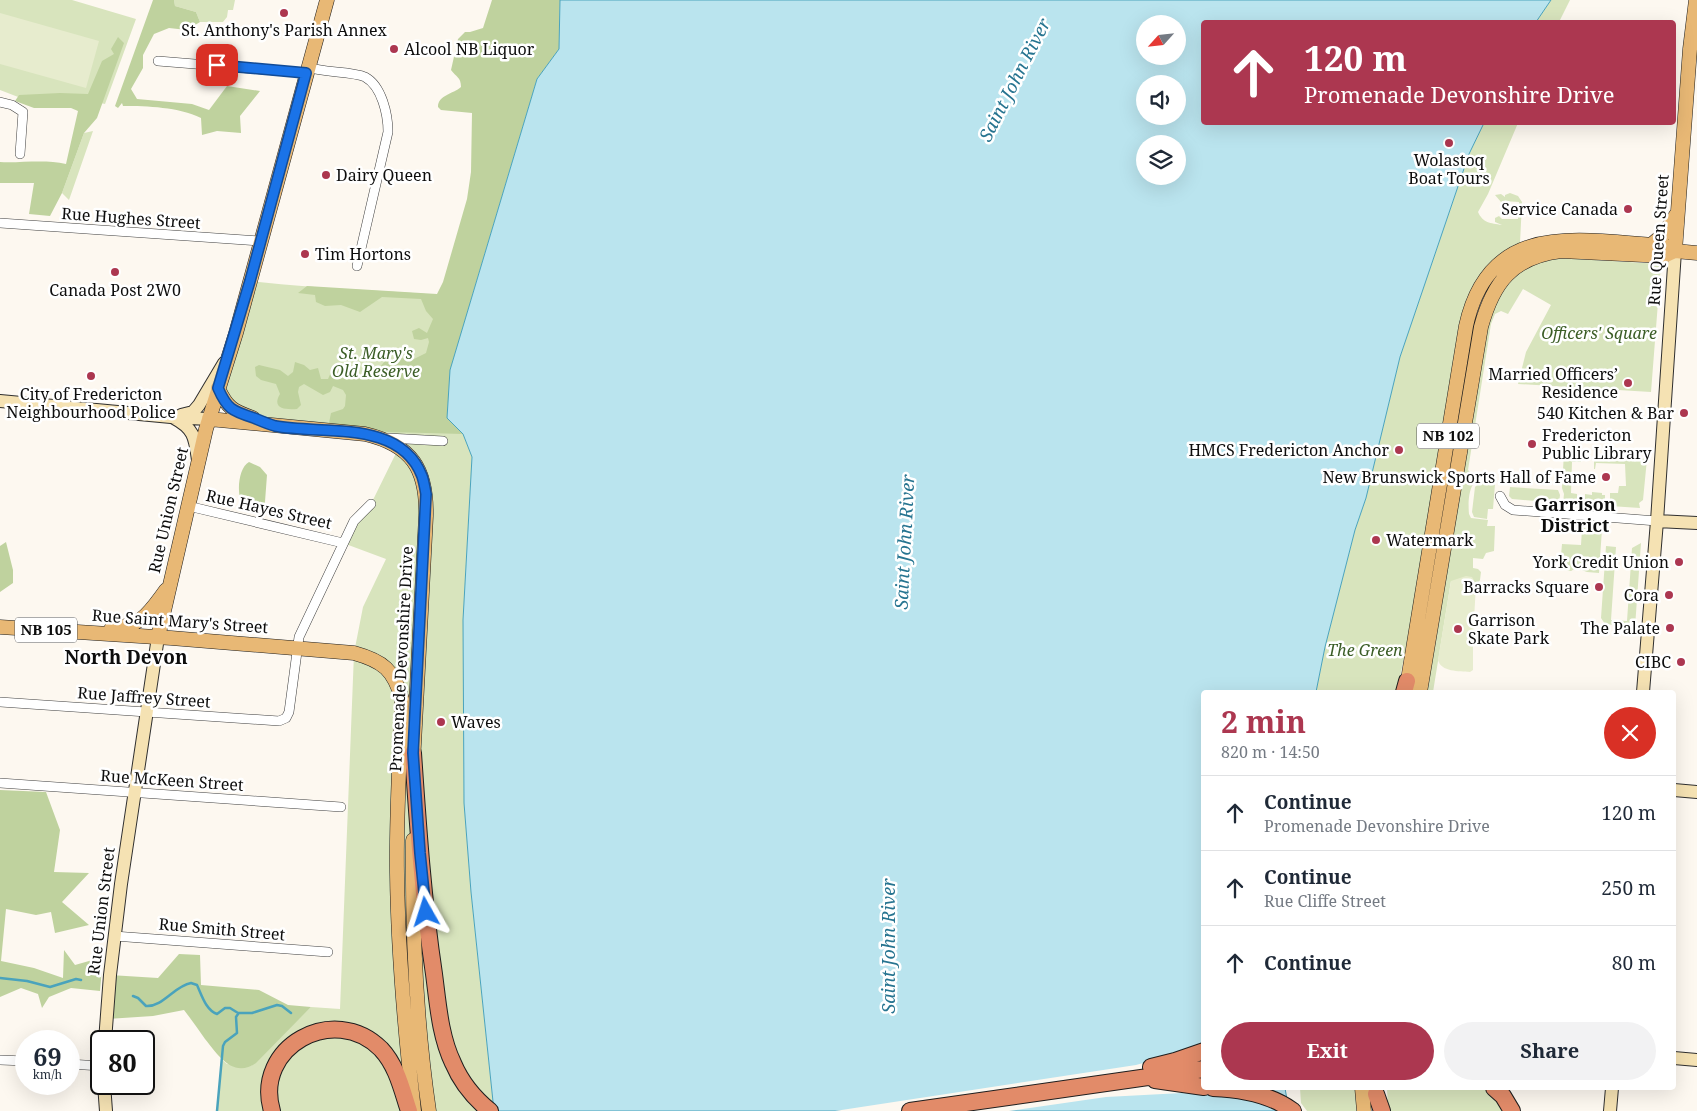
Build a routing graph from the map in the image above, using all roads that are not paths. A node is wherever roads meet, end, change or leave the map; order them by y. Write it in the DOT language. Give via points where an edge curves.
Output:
graph roads {
  1 [pos="327,0"];
  2 [pos="1696,0"];
  3 [pos="158,60"];
  4 [pos="307,70"];
  5 [pos="0,102"];
  6 [pos="20,154"];
  7 [pos="1678,212"];
  8 [pos="0,223"];
  9 [pos="261,241"];
  10 [pos="1650,245"];
  11 [pos="1675,251"];
  12 [pos="1697,253"];
  13 [pos="357,266"];
  14 [pos="228,358"];
  15 [pos="218,388"];
  16 [pos="0,401"];
  17 [pos="172,417"];
  18 [pos="209,419"];
  19 [pos="275,426"];
  20 [pos="380,438"];
  21 [pos="443,441"];
  22 [pos="198,461"];
  23 [pos="1500,496"];
  24 [pos="371,504"];
  25 [pos="188,506"];
  26 [pos="1657,520"];
  27 [pos="1697,523"];
  28 [pos="343,543"];
  29 [pos="168,588"];
  30 [pos="0,627"];
  31 [pos="92,632"];
  32 [pos="158,637"];
  33 [pos="298,648"];
  34 [pos="1406,689"];
  35 [pos="1420,690"];
  36 [pos="1643,690"];
  37 [pos="0,702"];
  38 [pos="146,713"];
  39 [pos="413,753"];
  40 [pos="0,783"];
  41 [pos="1676,790"];
  42 [pos="1697,792"];
  43 [pos="134,793"];
  44 [pos="341,807"];
  45 [pos="114,936"];
  46 [pos="328,952"];
  47 [pos="106,1030"];
  48 [pos="1201,1052"];
  49 [pos="1676,1058"];
  50 [pos="0,1060"];
  51 [pos="1697,1060"];
  52 [pos="15,1061"];
  53 [pos="1201,1069"];
  54 [pos="1140,1078"];
  55 [pos="1115,1082"];
  56 [pos="1201,1087"];
  57 [pos="1234,1090"];
  58 [pos="1371,1090"];
  59 [pos="1496,1090"];
  60 [pos="1612,1090"];
  61 [pos="105,1095"];
  62 [pos="106,1111"];
  63 [pos="272,1111"];
  64 [pos="409,1111"];
  65 [pos="414,1111"];
  66 [pos="429,1111"];
  67 [pos="490,1111"];
  68 [pos="910,1111"];
  69 [pos="1293,1111"];
  70 [pos="1364,1111"];
  71 [pos="1380,1111"];
  72 [pos="1512,1111"];
  73 [pos="1610,1111"];
  1 -- 4 [label="main road, Rue Union Street"];
  2 -- 7 [label="main road, Rue Queen Street"];
  3 -- 4 [label="street"];
  4 -- 9 [label="main road, Rue Union Street"];
  4 -- 13 [label="street" via="365,77 380,95 388,118 388,132"];
  5 -- 6 [label="street" via="23,112"];
  7 -- 10 [label="main road" via="1664,234"];
  7 -- 11 [label="main road, Rue Queen Street"];
  8 -- 9 [label="street, Rue Hughes Street"];
  9 -- 14 [label="main road, Rue Union Street"];
  10 -- 11 [label="main road, NB 102" via="1666,246"];
  10 -- 34 [label="main road, NB 102" via="1570,239 1540,243 1520,250 1494,269 1477,292 1466,326"];
  11 -- 12 [label="main road, NB 102"];
  11 -- 26 [label="main road, Rue Queen Street"];
  11 -- 35 [label="main road, NB 102" via="1664,256 1561,251 1538,255 1514,268 1493,292 1481,327"];
  14 -- 15 [label="main road, Rue Union Street"];
  14 -- 17 [label="main road" via="193,412"];
  15 -- 18 [label="main road, Rue Union Street"];
  15 -- 19 [label="main road" via="228,407"];
  16 -- 17 [label="main road"];
  17 -- 18 [label="main road"];
  17 -- 22 [label="main road" via="191,430"];
  18 -- 19 [label="main road"];
  18 -- 22 [label="main road, Rue Union Street"];
  19 -- 20 [label="main road, Promenade Devonshire Drive"];
  20 -- 21 [label="street"];
  20 -- 39 [label="main road, Promenade Devonshire Drive" via="399,447 412,459 422,475 426,494"];
  22 -- 25 [label="main road, Rue Union Street"];
  23 -- 26 [label="street" via="1513,510"];
  24 -- 28 [label="street" via="354,522"];
  25 -- 28 [label="street, Rue Hayes Street"];
  25 -- 29 [label="main road, Rue Union Street"];
  26 -- 27 [label="main road"];
  26 -- 36 [label="main road, Rue Queen Street"];
  28 -- 33 [label="street" via="299,637"];
  29 -- 31 [label="main road" via="144,619 123,628"];
  29 -- 32 [label="main road, Rue Union Street"];
  30 -- 31 [label="main road, Rue Saint Mary's Street / NB 105"];
  31 -- 32 [label="main road, Rue Saint Mary's Street / NB 105"];
  32 -- 33 [label="main road, Rue Saint Mary's Street"];
  32 -- 38 [label="main road, Rue Union Street"];
  33 -- 38 [label="street, Rue Jaffrey Street" via="290,712 279,721"];
  33 -- 65 [label="main road, Promenade Devonshire Drive" via="354,653 381,663 397,682 402,699 398,917"];
  37 -- 38 [label="street, Rue Jaffrey Street"];
  38 -- 43 [label="main road, Rue Union Street"];
  39 -- 66 [label="main road, Promenade Devonshire Drive" via="414,933"];
  39 -- 67 [label="highway" via="430,951 444,1037 452,1063 463,1083"];
  40 -- 43 [label="street, Rue McKeen Street"];
  41 -- 42 [label="main road"];
  43 -- 44 [label="street, Rue McKeen Street"];
  43 -- 45 [label="main road, Rue Union Street"];
  45 -- 46 [label="street, Rue Smith Street"];
  45 -- 47 [label="main road, Rue Union Street"];
  48 -- 55 [label="highway" via="1142,1069"];
  49 -- 51 [label="main road"];
  50 -- 52 [label="street"];
  53 -- 54 [label="highway"];
  54 -- 55 [label="highway"];
  54 -- 56 [label="highway"];
  55 -- 68 [label="highway"];
  57 -- 69 [label="highway" via="1265,1096"];
  58 -- 70 [label="main road"];
  58 -- 71 [label="highway"];
  59 -- 72 [label="highway"];
  60 -- 73 [label="main road"];
  61 -- 62 [label="main road"];
  63 -- 64 [label="highway" via="269,1082 284,1052 309,1034 340,1029 355,1032 381,1049 392,1063"];
}
